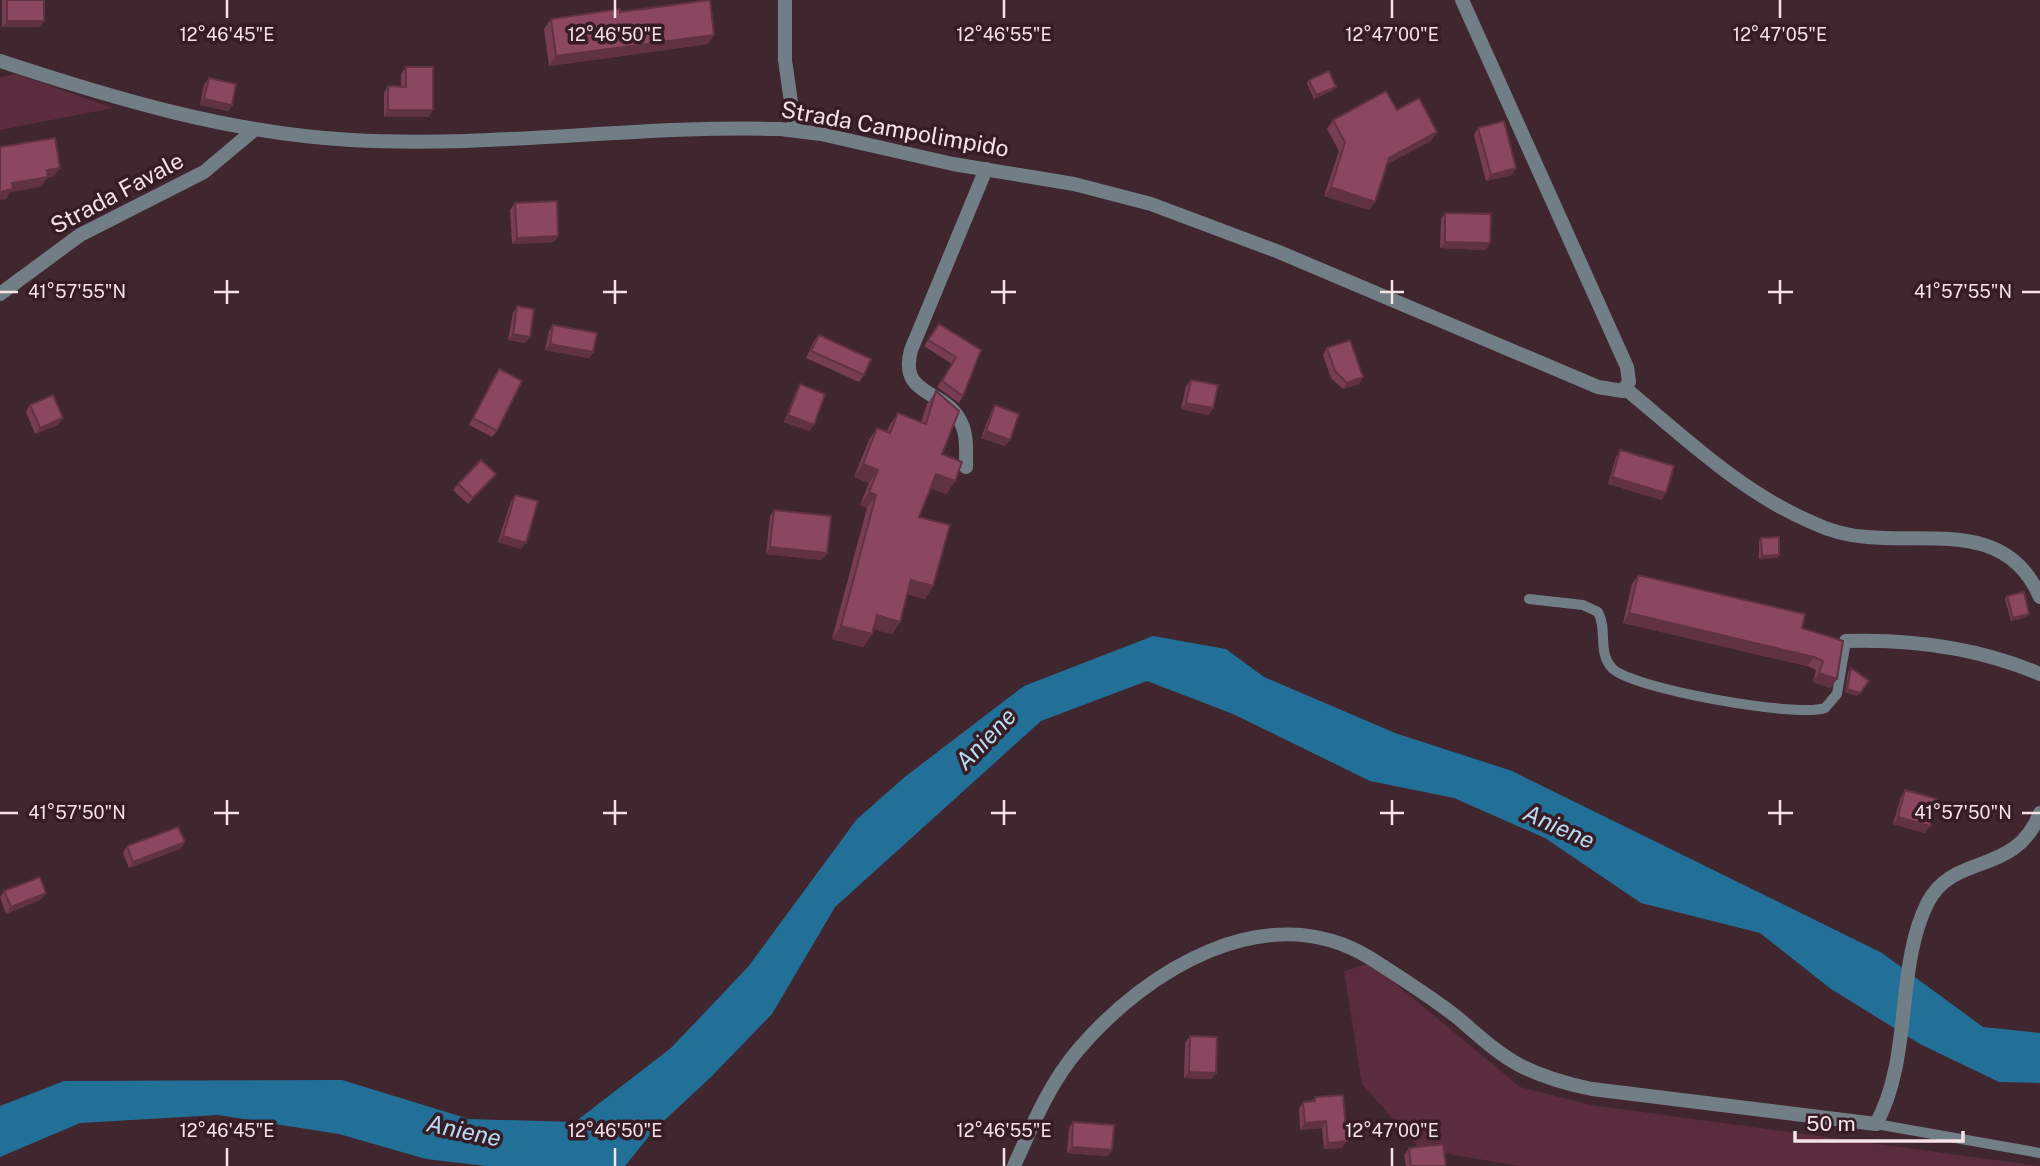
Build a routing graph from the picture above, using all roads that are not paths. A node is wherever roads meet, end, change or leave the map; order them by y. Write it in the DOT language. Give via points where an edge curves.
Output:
graph roads {
  1 [pos="785,0"];
  2 [pos="1462,0"];
  3 [pos="0,61"];
  4 [pos="254,130"];
  5 [pos="795,130"];
  6 [pos="986,169"];
  7 [pos="0,294"];
  8 [pos="1626,389"];
  9 [pos="966,467"];
  10 [pos="2040,597"];
  11 [pos="1529,598"];
  12 [pos="1846,641"];
  13 [pos="2040,674"];
  14 [pos="2040,814"];
  15 [pos="1876,1124"];
  16 [pos="2040,1153"];
  17 [pos="1014,1166"];
  1 -- 5 [label="street" via="785,60"];
  2 -- 8 [label="street" via="1627,367"];
  3 -- 4 [label="street, Strada Campolimpido" via="108,97"];
  4 -- 5 [label="street, Strada Campolimpido" via="419,142"];
  4 -- 7 [label="street, Strada Favale" via="204,172 80,235"];
  5 -- 6 [label="street, Strada Campolimpido"];
  6 -- 8 [label="street, Strada Campolimpido" via="1113,193 1177,212 1598,387"];
  6 -- 9 [label="street" via="908,364 915,384 960,419 966,436"];
  8 -- 10 [label="street" via="1734,477 1804,519 1858,536 1954,538 1991,547 2022,568"];
  11 -- 12 [label="lane" via="1583,605 1598,612 1604,656 1628,679 1729,702 1825,708 1837,694"];
  12 -- 13 [label="street" via="1919,642"];
  14 -- 15 [label="street" via="2027,839 2014,850 1956,874 1936,889 1919,922 1897,1061"];
  15 -- 16 [label="lane"];
  15 -- 17 [label="street" via="1592,1089 1556,1080 1499,1053 1430,998 1359,952 1314,937 1265,936 1225,944 1181,963 1103,1024 1056,1081"];
}
